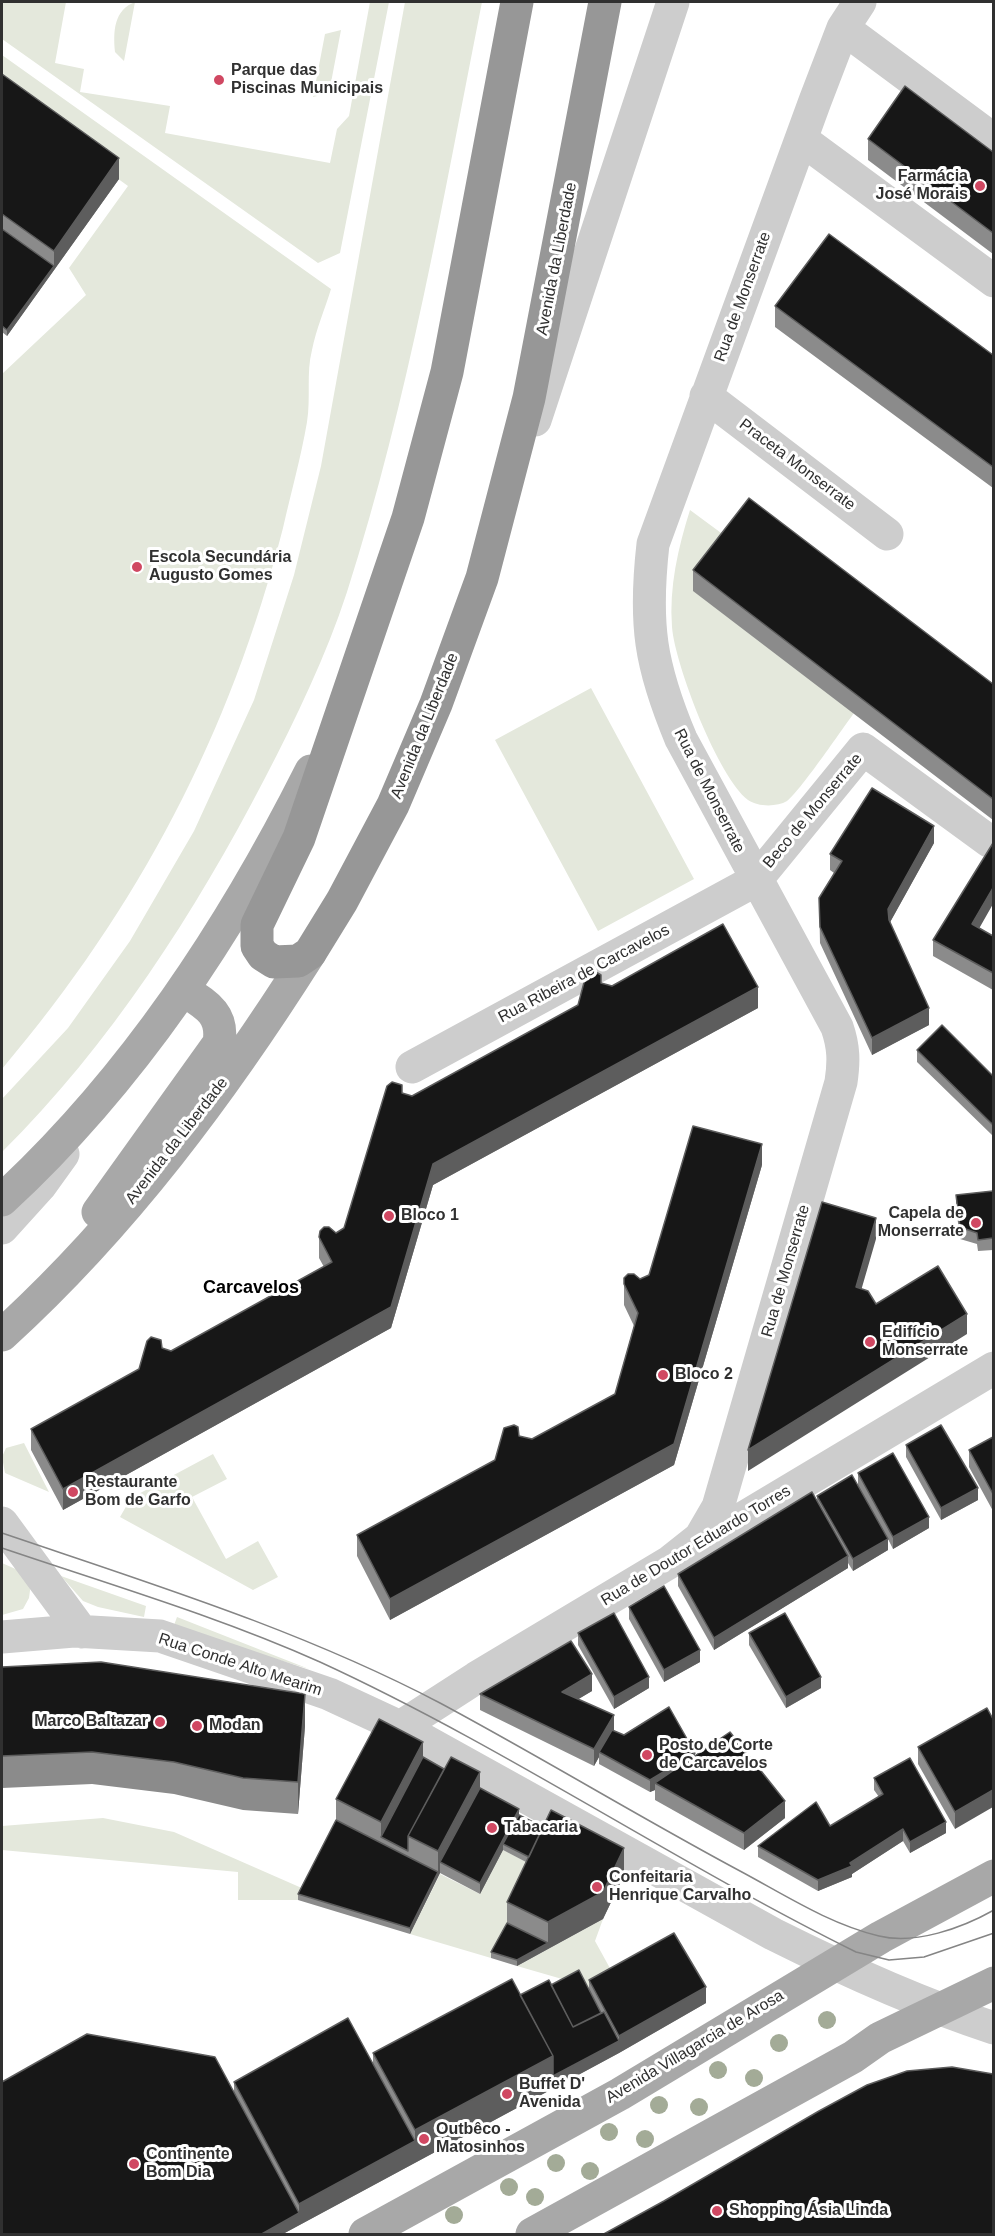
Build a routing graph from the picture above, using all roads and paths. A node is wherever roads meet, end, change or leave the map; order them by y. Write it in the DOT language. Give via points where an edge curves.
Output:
graph roads {
  1 [pos="517,2"];
  2 [pos="605,2"];
  3 [pos="673,2"];
  4 [pos="851,15"];
  5 [pos="801,139"];
  6 [pos="993,140"];
  7 [pos="993,281"];
  8 [pos="706,396"];
  9 [pos="887,534"];
  10 [pos="492,544"];
  11 [pos="355,670"];
  12 [pos="989,841"];
  13 [pos="756,880"];
  14 [pos="310,954"];
  15 [pos="183,990"];
  16 [pos="128,1066"];
  17 [pos="412,1067"];
  18 [pos="2,1200"];
  19 [pos="2,1228"];
  20 [pos="35,1305"];
  21 [pos="2,1335"];
  22 [pos="993,1368"];
  23 [pos="2,1522"];
  24 [pos="671,1561"];
  25 [pos="82,1632"];
  26 [pos="2,1637"];
  27 [pos="400,1727"];
  28 [pos="993,1876"];
  29 [pos="834,1965"];
  30 [pos="993,1983"];
  31 [pos="938,2010"];
  32 [pos="993,2028"];
  33 [pos="384,2230"];
  34 [pos="532,2235"];
  1 -- 11 [label="highway" via="447,372 408,518"];
  2 -- 10 [label="highway, Avenida da Liberdade" via="529,398"];
  3 -- 10 [label="street"];
  4 -- 5 [label="street, Rua de Monserrate"];
  4 -- 6 [label="street"];
  5 -- 7 [label="street"];
  5 -- 8 [label="street, Rua de Monserrate"];
  8 -- 9 [label="street, Praceta Monserrate"];
  8 -- 13 [label="street, Rua de Monserrate" via="653,544 647,595 651,647 661,692 681,739"];
  10 -- 14 [label="highway, Avenida da Liberdade" via="436,704 393,805"];
  11 -- 14 [label="highway" via="299,838 262,913 255,936 256,946 274,962 298,961"];
  11 -- 15 [label="main road" via="276,840"];
  12 -- 13 [label="street, Beco de Monserrate" via="863,749"];
  13 -- 17 [label="street, Rua Ribeira de Carcavelos"];
  13 -- 24 [label="street, Rua de Monserrate" via="837,1028 844,1061 718,1507 700,1538"];
  14 -- 20 [label="main road, Avenida da Liberdade" via="254,1042 164,1163"];
  15 -- 16 [label="main road"];
  15 -- 20 [label="main road" via="215,1012 221,1030 219,1042 129,1165"];
  16 -- 18 [label="main road"];
  16 -- 19 [label="street" via="40,1186"];
  20 -- 21 [label="main road, Avenida da Liberdade"];
  22 -- 24 [label="street, Rua de Doutor Eduardo Torres"];
  23 -- 25 [label="street"];
  24 -- 27 [label="street, Rua de Doutor Eduardo Torres"];
  25 -- 26 [label="street, Rua Conde Alto Mearim"];
  25 -- 27 [label="street, Rua Conde Alto Mearim" via="160,1636 329,1694"];
  27 -- 29 [label="street, Rua Conde Alto Mearim"];
  28 -- 29 [label="main road, Avenida Villagarcia de Arosa"];
  29 -- 31 [label="street, Rua Conde Alto Mearim"];
  29 -- 33 [label="main road, Avenida Villagarcia de Arosa"];
  30 -- 31 [label="main road"];
  31 -- 32 [label="street, Rua Conde Alto Mearim"];
  31 -- 34 [label="main road" via="880,2038 853,2057"];
}
